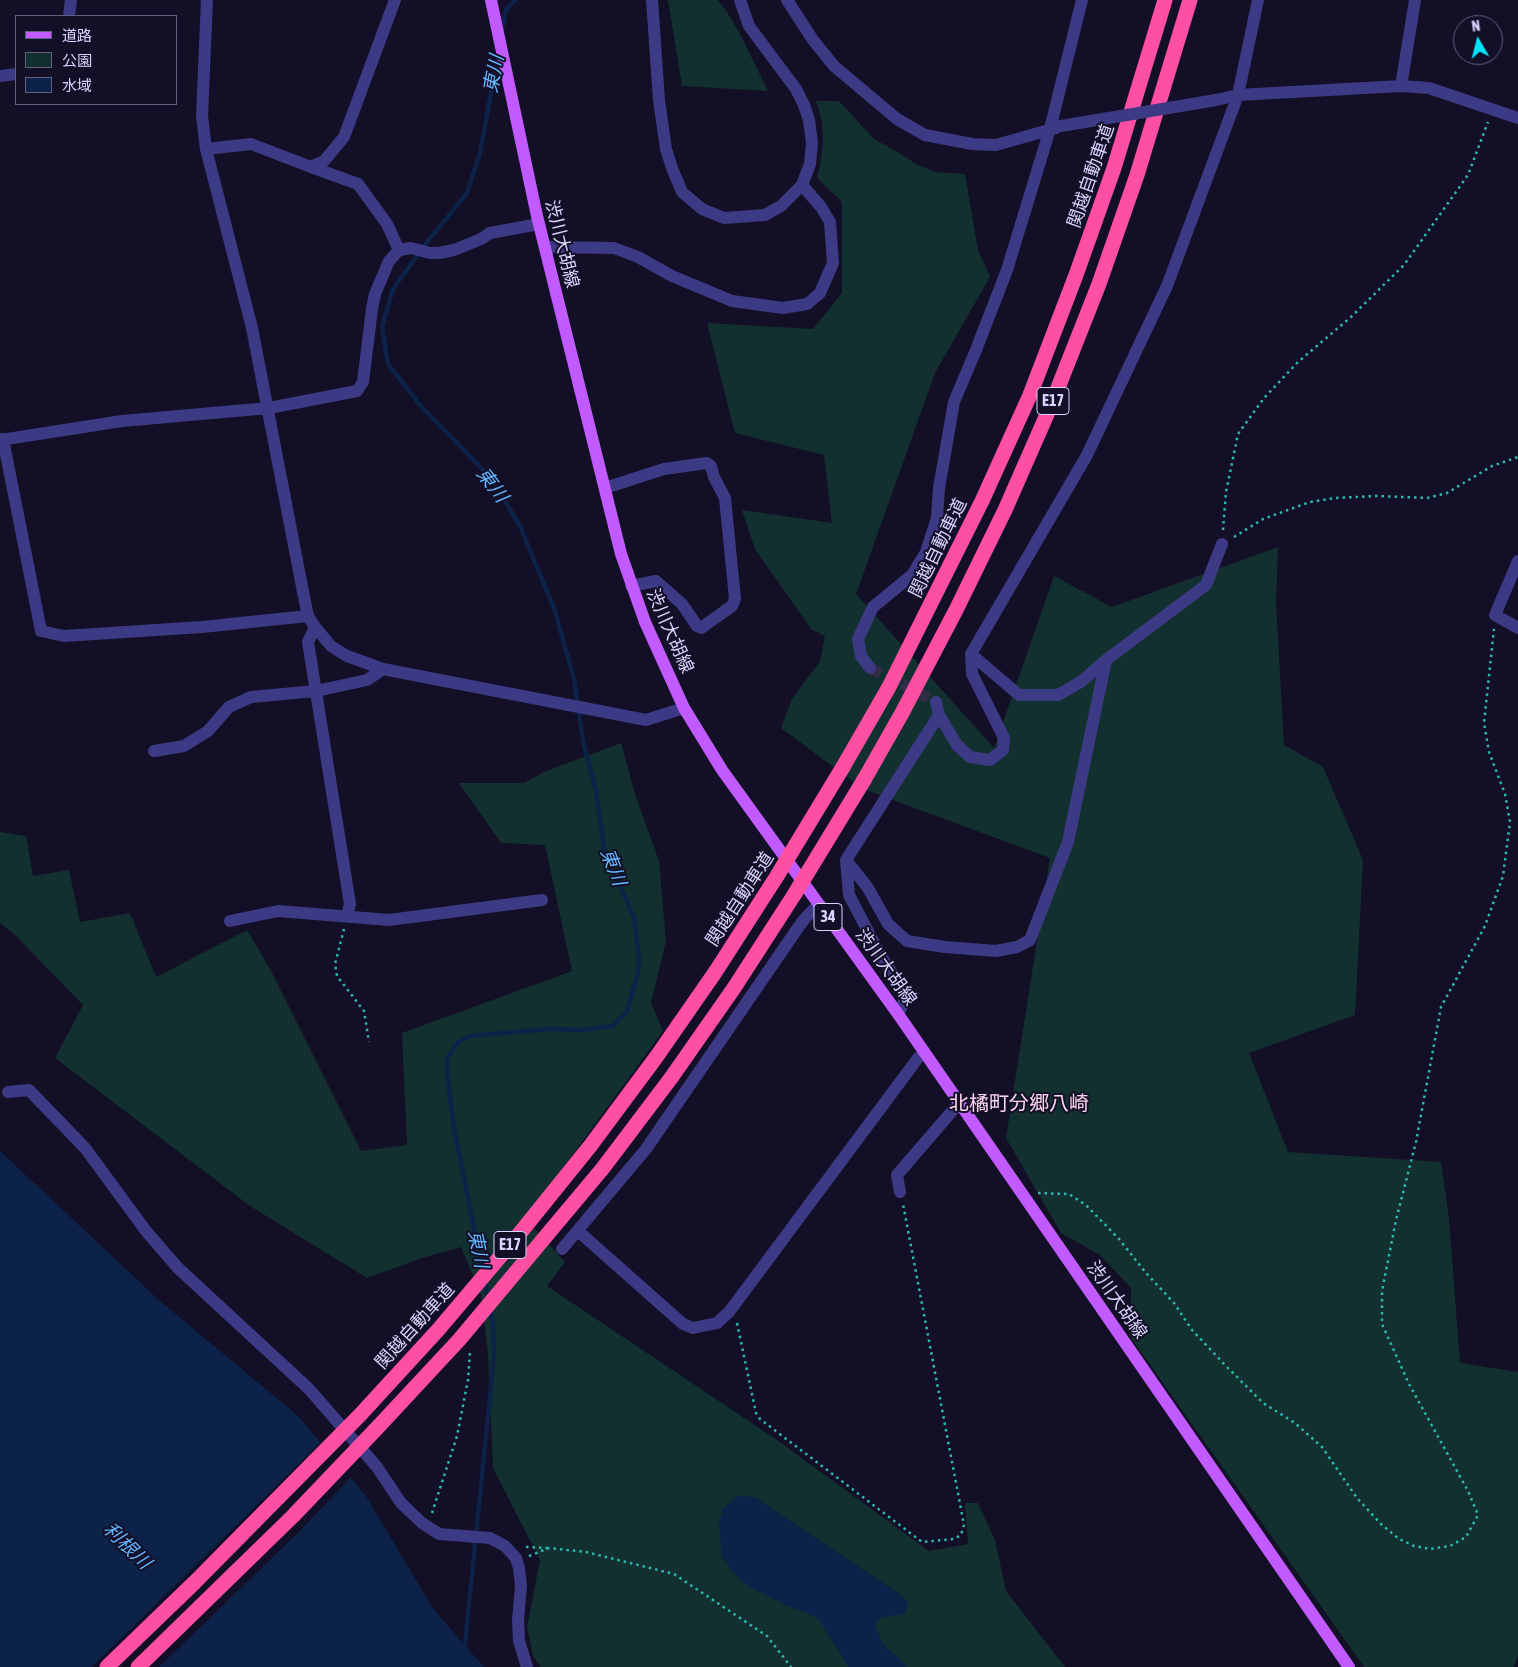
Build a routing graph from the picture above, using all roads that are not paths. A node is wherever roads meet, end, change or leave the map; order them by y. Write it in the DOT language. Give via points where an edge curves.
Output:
graph roads {
  1 [pos="71,0"];
  2 [pos="207,0"];
  3 [pos="395,0"];
  4 [pos="492,0"];
  5 [pos="652,0"];
  6 [pos="740,0"];
  7 [pos="787,0"];
  8 [pos="1082,0"];
  9 [pos="1165,0"];
  10 [pos="1190,0"];
  11 [pos="1258,0"];
  12 [pos="1415,0"];
  13 [pos="69,15"];
  14 [pos="15,74"];
  15 [pos="0,76"];
  16 [pos="1401,86"];
  17 [pos="1238,95"];
  18 [pos="1518,118"];
  19 [pos="1055,128"];
  20 [pos="206,149"];
  21 [pos="310,167"];
  22 [pos="802,185"];
  23 [pos="539,224"];
  24 [pos="545,247"];
  25 [pos="405,249"];
  26 [pos="269,408"];
  27 [pos="2,439"];
  28 [pos="605,488"];
  29 [pos="1222,544"];
  30 [pos="1518,561"];
  31 [pos="631,586"];
  32 [pos="308,616"];
  33 [pos="315,627"];
  34 [pos="1518,628"];
  35 [pos="971,654"];
  36 [pos="1106,660"];
  37 [pos="870,668"];
  38 [pos="383,669"];
  39 [pos="316,690"];
  40 [pos="936,702"];
  41 [pos="684,708"];
  42 [pos="939,715"];
  43 [pos="154,751"];
  44 [pos="846,860"];
  45 [pos="542,900"];
  46 [pos="820,906"];
  47 [pos="347,916"];
  48 [pos="230,921"];
  49 [pos="898,1014"];
  50 [pos="918,1058"];
  51 [pos="8,1092"];
  52 [pos="960,1104"];
  53 [pos="900,1192"];
  54 [pos="578,1231"];
  55 [pos="562,1250"];
  56 [pos="107,1667"];
  57 [pos="138,1667"];
  58 [pos="527,1667"];
  59 [pos="1348,1667"];
  1 -- 13 [label="street"];
  2 -- 20 [label="street" via="202,116"];
  3 -- 21 [label="street" via="344,137 324,161"];
  4 -- 23 [label="main road, 渋川大胡線 / 34"];
  5 -- 22 [label="street" via="666,149 682,192 702,209 724,218 745,218 765,215 781,206"];
  6 -- 22 [label="street" via="750,26 804,105 812,143 810,164"];
  7 -- 19 [label="street" via="834,66 896,119 925,135 996,145"];
  8 -- 19 [label="street"];
  9 -- 56 [label="highway, 関越自動車道 / E17, bridge" via="1114,168 1030,395 982,501 889,687 767,892 716,971 591,1145 438,1330 360,1416"];
  10 -- 57 [label="highway, E17, bridge" via="1137,175 1098,284 1052,403 1005,510 902,713 794,895 671,1078 592,1182 459,1340 293,1516"];
  11 -- 17 [label="street"];
  12 -- 16 [label="street"];
  14 -- 15 [label="street"];
  16 -- 17 [label="street"];
  16 -- 18 [label="street" via="1429,88"];
  17 -- 19 [label="street, bridge"];
  17 -- 35 [label="street" via="1166,286 1087,455"];
  19 -- 37 [label="street" via="1007,270 954,402 937,518 926,552 912,575 873,607 858,639 860,656"];
  20 -- 21 [label="street" via="251,144"];
  20 -- 26 [label="street"];
  21 -- 25 [label="street" via="358,184"];
  22 -- 24 [label="street" via="830,222 833,263 820,293 807,304 783,308 732,301 614,248"];
  23 -- 24 [label="main road, 渋川大胡線 / 34"];
  23 -- 25 [label="street" via="490,233 454,250 430,253"];
  24 -- 28 [label="main road, 渋川大胡線 / 34"];
  25 -- 26 [label="street" via="390,261 375,294 363,382 357,391"];
  26 -- 27 [label="street" via="122,421"];
  26 -- 32 [label="street"];
  27 -- 32 [label="street" via="41,631 64,636"];
  28 -- 31 [label="main road, 渋川大胡線 / 34"];
  28 -- 31 [label="street" via="664,469 707,462 724,498 735,599 732,606 702,628 656,581"];
  29 -- 36 [label="street" via="1206,585"];
  30 -- 34 [label="street" via="1495,615"];
  31 -- 41 [label="main road, 渋川大胡線 / 34"];
  32 -- 33 [label="street"];
  33 -- 38 [label="street" via="331,646"];
  33 -- 39 [label="street" via="308,642"];
  35 -- 36 [label="street" via="1019,695 1058,695 1082,681"];
  35 -- 42 [label="street" via="972,674 1004,738 1003,750 990,760 970,758 957,745"];
  36 -- 44 [label="street" via="1068,842 1030,940 1017,947 996,951 907,941 888,924 868,888"];
  38 -- 39 [label="street" via="367,680"];
  38 -- 41 [label="street" via="646,720"];
  39 -- 43 [label="street" via="251,697 229,707 208,731 184,746"];
  39 -- 47 [label="street" via="350,904"];
  40 -- 42 [label="street"];
  41 -- 46 [label="main road, 渋川大胡線 / 34" via="722,770"];
  42 -- 44 [label="street"];
  44 -- 49 [label="street" via="849,895 881,956 908,996"];
  45 -- 47 [label="street" via="389,920"];
  46 -- 49 [label="main road, 渋川大胡線 / 34"];
  46 -- 54 [label="street" via="802,922 646,1148"];
  47 -- 48 [label="street" via="278,910"];
  49 -- 52 [label="main road, 渋川大胡線 / 34"];
  50 -- 54 [label="street" via="729,1312 717,1323 693,1328 684,1324"];
  51 -- 58 [label="street" via="29,1090 85,1148 146,1231 178,1268 309,1389 377,1467 401,1503 439,1534 490,1538 505,1546 516,1558 521,1586 519,1641"];
  52 -- 53 [label="street" via="897,1175"];
  52 -- 59 [label="main road, 渋川大胡線 / 34"];
  54 -- 55 [label="street"];
}
